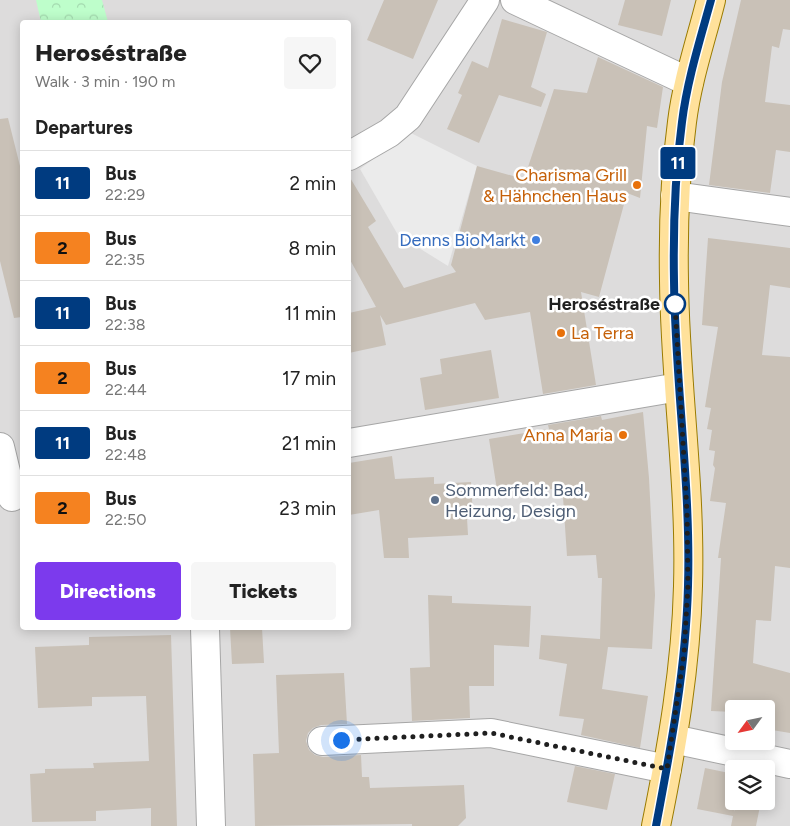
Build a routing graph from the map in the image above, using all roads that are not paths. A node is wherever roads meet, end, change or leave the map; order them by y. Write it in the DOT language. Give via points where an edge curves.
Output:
graph roads {
  1 [pos="485,0"];
  2 [pos="515,0"];
  3 [pos="711,0"];
  4 [pos="689,82"];
  5 [pos="351,155"];
  6 [pos="675,196"];
  7 [pos="790,212"];
  8 [pos="679,387"];
  9 [pos="351,443"];
  10 [pos="0,447"];
  11 [pos="12,497"];
  12 [pos="206,630"];
  13 [pos="673,739"];
  14 [pos="322,741"];
  15 [pos="790,764"];
  16 [pos="667,769"];
  17 [pos="211,826"];
  18 [pos="656,826"];
  1 -- 5 [label="street" via="408,117 389,133"];
  2 -- 4 [label="street"];
  3 -- 4 [label="main road"];
  4 -- 6 [label="main road"];
  6 -- 7 [label="street"];
  6 -- 8 [label="main road" via="674,281"];
  8 -- 9 [label="street"];
  8 -- 13 [label="main road" via="688,585 684,654"];
  10 -- 11 [label="street"];
  12 -- 17 [label="street"];
  13 -- 15 [label="street"];
  13 -- 16 [label="main road"];
  14 -- 16 [label="street" via="491,733"];
  16 -- 18 [label="main road"];
}
